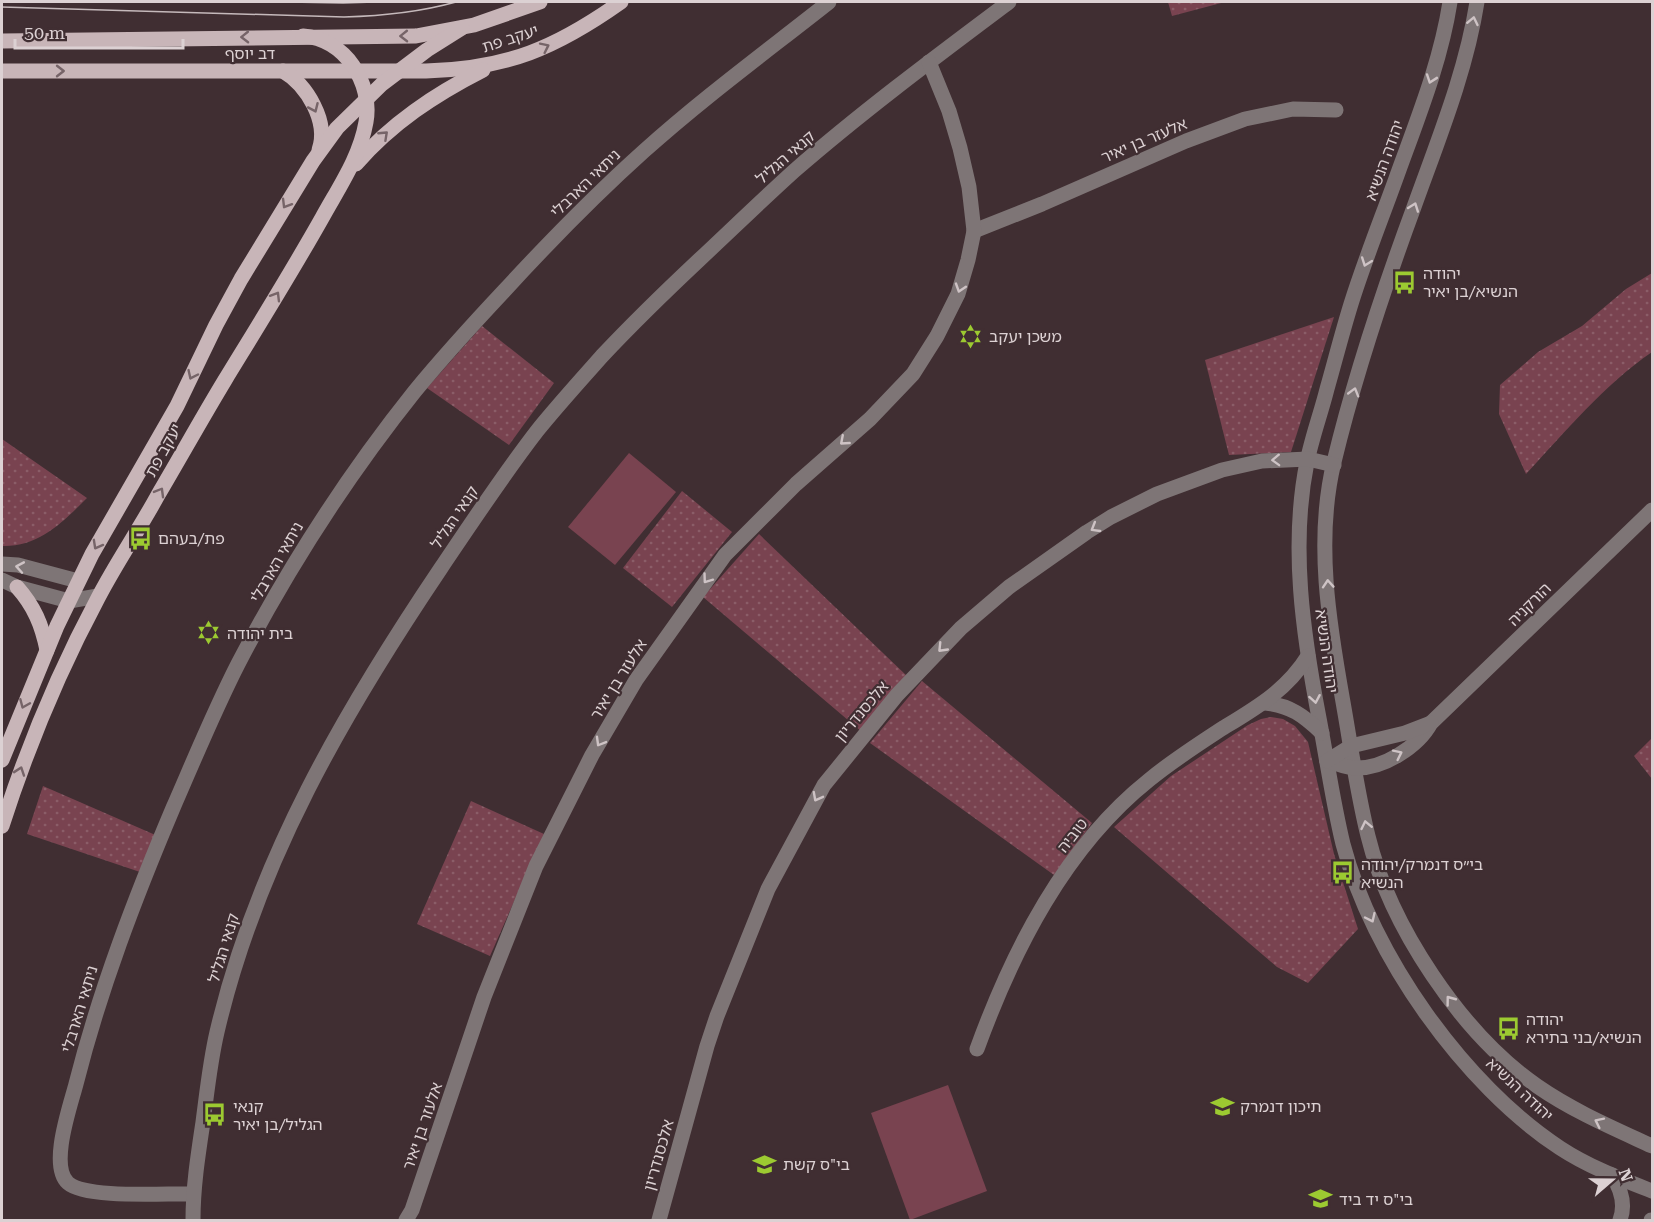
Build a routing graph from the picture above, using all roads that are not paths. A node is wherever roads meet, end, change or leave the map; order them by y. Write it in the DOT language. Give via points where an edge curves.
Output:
graph roads {
  1 [pos="540,2"];
  2 [pos="621,2"];
  3 [pos="829,2"];
  4 [pos="1010,2"];
  5 [pos="1450,2"];
  6 [pos="1477,2"];
  7 [pos="462,28"];
  8 [pos="303,36"];
  9 [pos="2,41"];
  10 [pos="929,62"];
  11 [pos="495,64"];
  12 [pos="2,70"];
  13 [pos="356,70"];
  14 [pos="283,71"];
  15 [pos="398,71"];
  16 [pos="366,99"];
  17 [pos="1336,110"];
  18 [pos="317,154"];
  19 [pos="345,178"];
  20 [pos="974,231"];
  21 [pos="1308,459"];
  22 [pos="1334,465"];
  23 [pos="1653,510"];
  24 [pos="2,564"];
  25 [pos="2,580"];
  26 [pos="78,581"];
  27 [pos="17,586"];
  28 [pos="98,596"];
  29 [pos="69,601"];
  30 [pos="47,650"];
  31 [pos="1308,656"];
  32 [pos="1265,703"];
  33 [pos="1431,723"];
  34 [pos="1322,733"];
  35 [pos="1351,746"];
  36 [pos="2,760"];
  37 [pos="1327,761"];
  38 [pos="1355,768"];
  39 [pos="2,826"];
  40 [pos="977,1049"];
  41 [pos="1653,1146"];
  42 [pos="1611,1175"];
  43 [pos="1653,1191"];
  44 [pos="193,1194"];
  45 [pos="193,1221"];
  46 [pos="406,1221"];
  47 [pos="659,1221"];
  48 [pos="1620,1221"];
  1 -- 7 [label="main road, יעקב פת"];
  11 -- 2 [label="main road, יעקב פת, one-way" via="542,49"];
  3 -- 44 [label="street, ניתאי הארבלי" via="645,150 580,211 477,319 371,448 321,521 239,663 152,858 112,962 88,1036 58,1167 68,1183 91,1192"];
  4 -- 10 [label="street, קנאי הגליל"];
  5 -- 21 [label="street, יהודה הנשיא, one-way" via="1434,68 1352,302"];
  22 -- 6 [label="street, יהודה הנשיא, one-way" via="1377,310 1460,76"];
  7 -- 8 [label="main road, יעקב פת, one-way" via="416,36"];
  7 -- 15 [label="main road, יעקב פת"];
  8 -- 9 [label="main road, דב יוסף, one-way"];
  8 -- 13 [label="main road, יעקב פת" via="335,47"];
  10 -- 20 [label="street, אלעזר בן יאיר" via="960,148"];
  10 -- 44 [label="street, קנאי הגליל" via="797,168 605,353 537,432 421,599 362,690 305,793 258,897 217,1029"];
  11 -- 15 [label="main road, יעקב פת"];
  19 -- 11 [label="main road, one-way" via="409,114"];
  12 -- 14 [label="main road, דב יוסף, one-way"];
  13 -- 14 [label="main road, דב יוסף"];
  13 -- 15 [label="main road, יעקב פת"];
  13 -- 16 [label="main road, יעקב פת"];
  14 -- 18 [label="main road, one-way" via="298,82 315,109 322,140"];
  15 -- 16 [label="main road, יעקב פת"];
  16 -- 18 [label="main road, יעקב פת"];
  16 -- 19 [label="main road, יעקב פת" via="364,134"];
  17 -- 20 [label="street, אלעזר בן יאיר" via="1293,109 1245,119"];
  18 -- 26 [label="main road, יעקב פת, one-way" via="241,279 177,406"];
  28 -- 19 [label="main road, יעקב פת, one-way"];
  20 -- 46 [label="street, אלעזר בן יאיר, one-way" via="958,294 938,336 913,374 725,555 636,680 592,755 536,866 484,997"];
  21 -- 22 [label="street, אלכסנדריון"];
  21 -- 31 [label="street, יהודה הנשיא" via="1298,545"];
  21 -- 47 [label="street, אלכסנדריון, one-way" via="1262,461 1222,470 1157,494 1087,532 1009,587 961,628 897,695 824,785 768,889 707,1046"];
  35 -- 22 [label="street, יהודה הנשיא, one-way" via="1330,623 1325,544"];
  23 -- 33 [label="street, הורקניה"];
  26 -- 24 [label="street, one-way"];
  25 -- 27 [label="street"];
  26 -- 29 [label="main road, יעקב פת"];
  27 -- 29 [label="street"];
  27 -- 30 [label="main road" via="38,616"];
  28 -- 29 [label="street"];
  39 -- 28 [label="main road, יעקב פת, one-way" via="44,709"];
  29 -- 30 [label="main road, יעקב פת"];
  30 -- 36 [label="main road, יעקב פת, one-way"];
  31 -- 32 [label="street, טוביה" via="1292,679"];
  31 -- 34 [label="street, יהודה הנשיא, one-way"];
  32 -- 34 [label="street" via="1290,708"];
  32 -- 40 [label="street, טוביה" via="1189,750 1148,781 1090,839 1041,908"];
  33 -- 35 [label="street, הורקניה" via="1404,734"];
  38 -- 33 [label="street, הורקניה, one-way" via="1403,753 1424,735"];
  34 -- 37 [label="street, יהודה הנשיא"];
  35 -- 37 [label="street, הורקניה"];
  35 -- 38 [label="street, יהודה הנשיא"];
  37 -- 38 [label="street, הורקניה"];
  37 -- 42 [label="street, יהודה הנשיא, one-way" via="1344,846 1360,893 1381,939 1442,1036 1490,1091 1522,1119 1561,1149"];
  41 -- 38 [label="street, יהודה הנשיא, one-way" via="1594,1120 1535,1085 1495,1050 1446,995 1408,934 1384,883 1369,839"];
  42 -- 43 [label="street, יהודה הנשיא"];
  42 -- 48 [label="street" via="1623,1200"];
  44 -- 45 [label="street, קנאי הגליל"];
}
